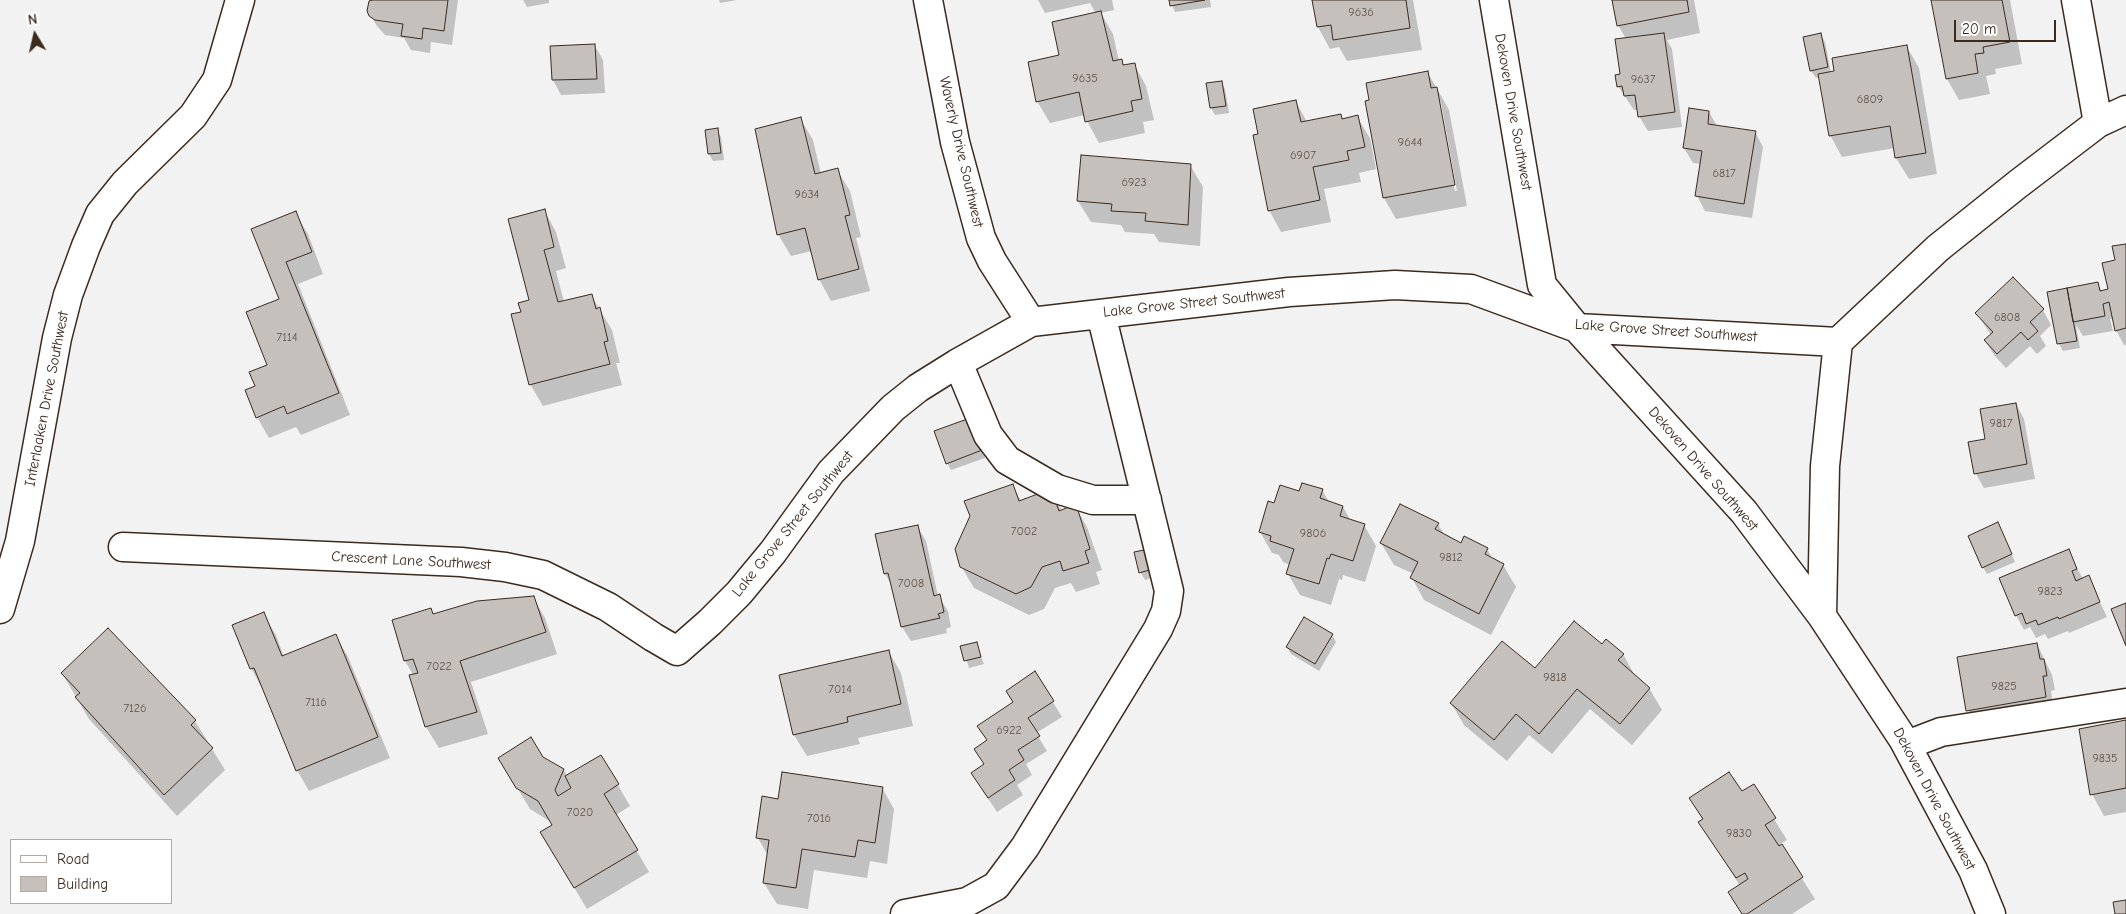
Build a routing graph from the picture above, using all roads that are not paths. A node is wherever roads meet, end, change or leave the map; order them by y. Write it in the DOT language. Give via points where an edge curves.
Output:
graph roads {
  1 [pos="240,0"];
  2 [pos="928,0"];
  3 [pos="1494,0"];
  4 [pos="2076,0"];
  5 [pos="2126,110"];
  6 [pos="2098,123"];
  7 [pos="1101,314"];
  8 [pos="1030,322"];
  9 [pos="1577,328"];
  10 [pos="1838,342"];
  11 [pos="958,362"];
  12 [pos="1147,500"];
  13 [pos="123,548"];
  14 [pos="0,610"];
  15 [pos="1822,616"];
  16 [pos="678,651"];
  17 [pos="2126,703"];
  18 [pos="1907,745"];
  19 [pos="904,914"];
  20 [pos="1991,914"];
  1 -- 14 [label="street, Interlaaken Drive Southwest" via="217,80 193,116 125,183 100,214 86,246 57,338 20,541"];
  2 -- 8 [label="street, Waverly Drive Southwest" via="955,142 981,238"];
  3 -- 9 [label="street, Dekoven Drive Southwest" via="1542,285"];
  4 -- 6 [label="street"];
  5 -- 6 [label="street"];
  6 -- 10 [label="street" via="1938,248"];
  7 -- 8 [label="street, Lake Grove Street Southwest"];
  7 -- 9 [label="street, Lake Grove Street Southwest" via="1289,292 1395,285 1471,289"];
  7 -- 12 [label="street"];
  8 -- 11 [label="street, Lake Grove Street Southwest"];
  9 -- 10 [label="street, Lake Grove Street Southwest"];
  9 -- 15 [label="street, Dekoven Drive Southwest" via="1744,512"];
  10 -- 15 [label="street" via="1825,466"];
  11 -- 12 [label="street" via="988,435 1007,460 1057,489 1093,500"];
  11 -- 16 [label="street, Lake Grove Street Southwest" via="893,408 831,472 773,552 739,592"];
  12 -- 19 [label="street" via="1169,590 1166,611 1158,629 1025,847 996,886 967,902"];
  13 -- 16 [label="street, Crescent Lane Southwest" via="461,562 505,567 543,575 608,607"];
  15 -- 18 [label="street, Dekoven Drive Southwest"];
  17 -- 18 [label="street" via="1941,732"];
  18 -- 20 [label="street, Dekoven Drive Southwest" via="1973,870"];
}
